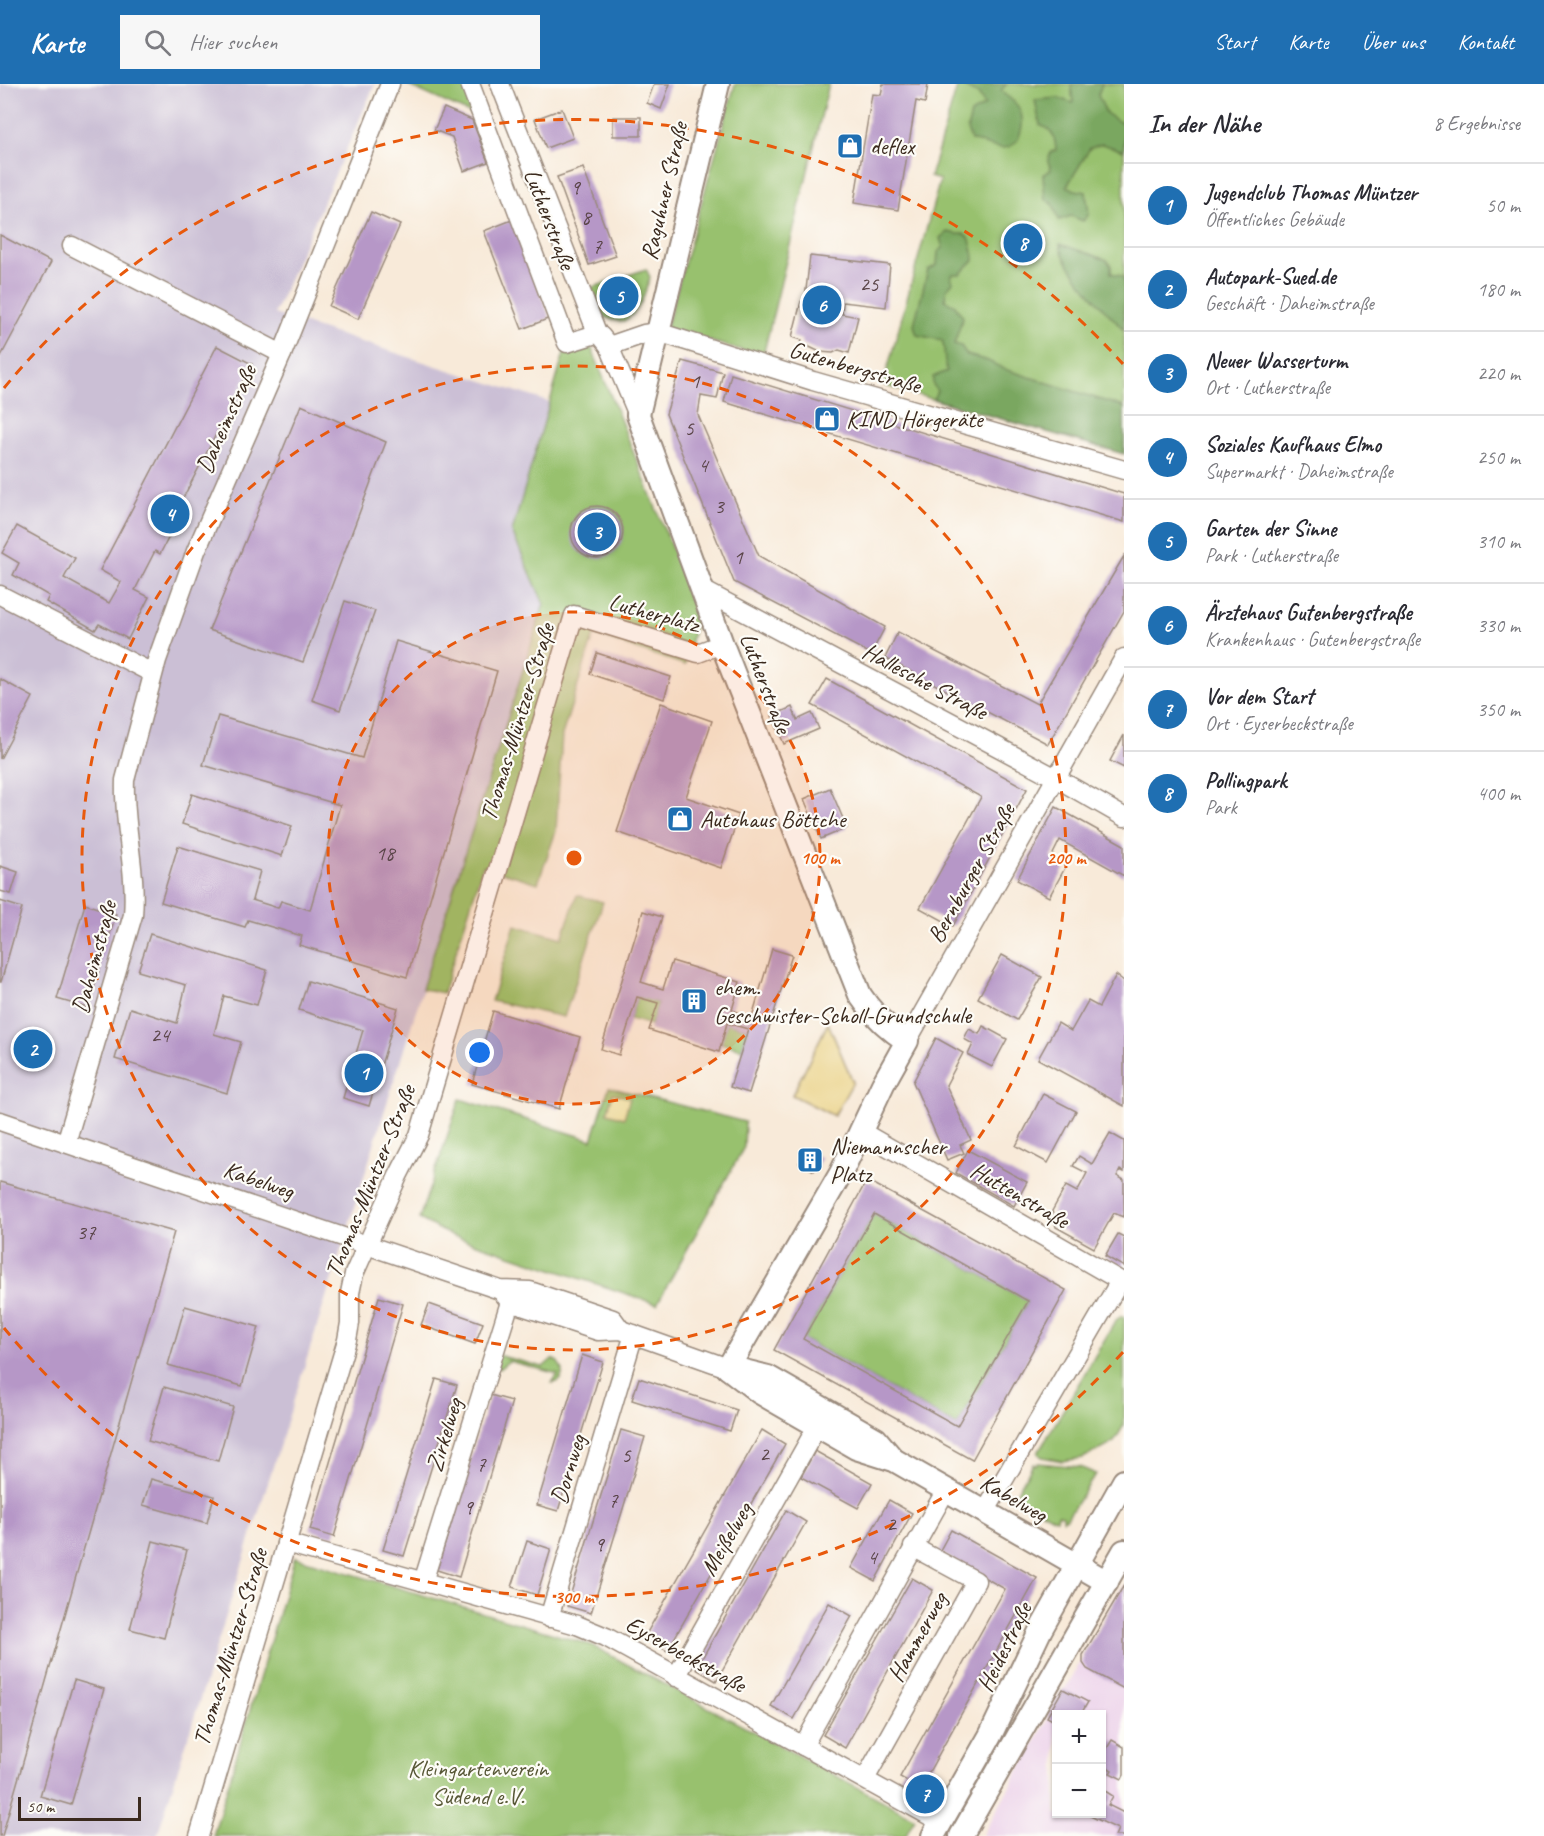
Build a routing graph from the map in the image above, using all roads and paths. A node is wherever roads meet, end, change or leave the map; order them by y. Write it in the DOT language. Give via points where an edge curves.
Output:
graph roads {
  1 [pos="390,84"];
  2 [pos="470,84"];
  3 [pos="500,84"];
  4 [pos="718,84"];
  5 [pos="72,246"];
  6 [pos="596,330"];
  7 [pos="658,332"];
  8 [pos="609,345"];
  9 [pos="282,354"];
  10 [pos="638,415"];
  11 [pos="1124,470"];
  12 [pos="701,589"];
  13 [pos="0,595"];
  14 [pos="574,615"];
  15 [pos="722,644"];
  16 [pos="1124,658"];
  17 [pos="152,673"];
  18 [pos="1056,778"];
  19 [pos="1124,817"];
  20 [pos="907,1041"];
  21 [pos="0,1121"];
  22 [pos="862,1132"];
  23 [pos="66,1143"];
  24 [pos="367,1245"];
  25 [pos="1122,1282"];
  26 [pos="505,1296"];
  27 [pos="628,1332"];
  28 [pos="728,1368"];
  29 [pos="818,1425"];
  30 [pos="894,1460"];
  31 [pos="1124,1481"];
  32 [pos="946,1490"];
  33 [pos="985,1512"];
  34 [pos="286,1543"];
  35 [pos="913,1547"];
  36 [pos="1124,1551"];
  37 [pos="1077,1565"];
  38 [pos="423,1582"];
  39 [pos="1107,1582"];
  40 [pos="549,1618"];
  41 [pos="676,1677"];
  42 [pos="804,1746"];
  43 [pos="865,1779"];
  44 [pos="937,1829"];
  45 [pos="199,1836"];
  46 [pos="961,1836"];
  1 -- 9 [label="street, Daheimstraße"];
  2 -- 6 [label="street, Lutherstraße" via="567,343 593,335"];
  3 -- 6 [label="street, Lutherstraße"];
  4 -- 7 [label="main road, Raguhner Straße"];
  5 -- 9 [label="street, Daheimstraße"];
  6 -- 8 [label="street, Lutherstraße"];
  7 -- 8 [label="street"];
  7 -- 10 [label="main road, Raguhner Straße"];
  7 -- 11 [label="street, Gutenbergstraße"];
  8 -- 10 [label="street, Lutherstraße"];
  9 -- 17 [label="street, Daheimstraße" via="209,518"];
  10 -- 12 [label="main road, Lutherstraße"];
  12 -- 15 [label="main road, Lutherstraße"];
  12 -- 18 [label="street, Hallesche Straße"];
  13 -- 17 [label="street"];
  14 -- 15 [label="street, Lutherplatz" via="698,653"];
  14 -- 24 [label="street, Thomas-Müntzer-Straße" via="419,1135"];
  15 -- 20 [label="main road, Lutherstraße" via="860,995 876,1017"];
  16 -- 18 [label="street, Bernburger Straße"];
  17 -- 23 [label="street, Daheimstraße" via="124,798 135,898 133,915"];
  18 -- 19 [label="street, Hallesche Straße"];
  18 -- 20 [label="street, Bernburger Straße"];
  20 -- 22 [label="main road, Bernburger Straße"];
  21 -- 23 [label="street, Kabelweg"];
  22 -- 25 [label="street, Huttenstraße"];
  22 -- 28 [label="main road, Bernburger Straße"];
  23 -- 24 [label="street, Kabelweg"];
  24 -- 26 [label="street, Kabelweg"];
  24 -- 34 [label="street, Thomas-Müntzer-Straße" via="351,1284 347,1340"];
  25 -- 33 [label="street"];
  26 -- 27 [label="street, Kabelweg" via="530,1291 613,1318"];
  26 -- 38 [label="street, Zirkelweg"];
  27 -- 28 [label="street, Kabelweg"];
  27 -- 40 [label="street, Dornweg"];
  28 -- 29 [label="main road, Kabelweg" via="759,1392"];
  28 -- 30 [label="main road, Kabelweg" via="768,1377 876,1439"];
  29 -- 30 [label="main road, Kabelweg" via="856,1448"];
  29 -- 41 [label="street, Meißelweg"];
  30 -- 32 [label="main road, Kabelweg"];
  31 -- 37 [label="main road, Heidestraße"];
  32 -- 33 [label="main road, Kabelweg"];
  32 -- 35 [label="street, Hammerweg"];
  33 -- 37 [label="main road, Kabelweg"];
  34 -- 38 [label="street, Eyserbeckstraße"];
  34 -- 45 [label="street, Thomas-Müntzer-Straße"];
  35 -- 42 [label="street, Hammerweg"];
  35 -- 43 [label="street, Hammerweg" via="976,1581"];
  36 -- 39 [label="main road"];
  37 -- 39 [label="main road, Kabelweg"];
  37 -- 44 [label="main road, Heidestraße" via="1041,1629 990,1736"];
  38 -- 40 [label="street, Eyserbeckstraße"];
  39 -- 46 [label="main road"];
  40 -- 41 [label="street, Eyserbeckstraße" via="606,1637"];
  41 -- 42 [label="street, Eyserbeckstraße"];
  42 -- 43 [label="street, Eyserbeckstraße"];
  43 -- 44 [label="street, Eyserbeckstraße"];
}
